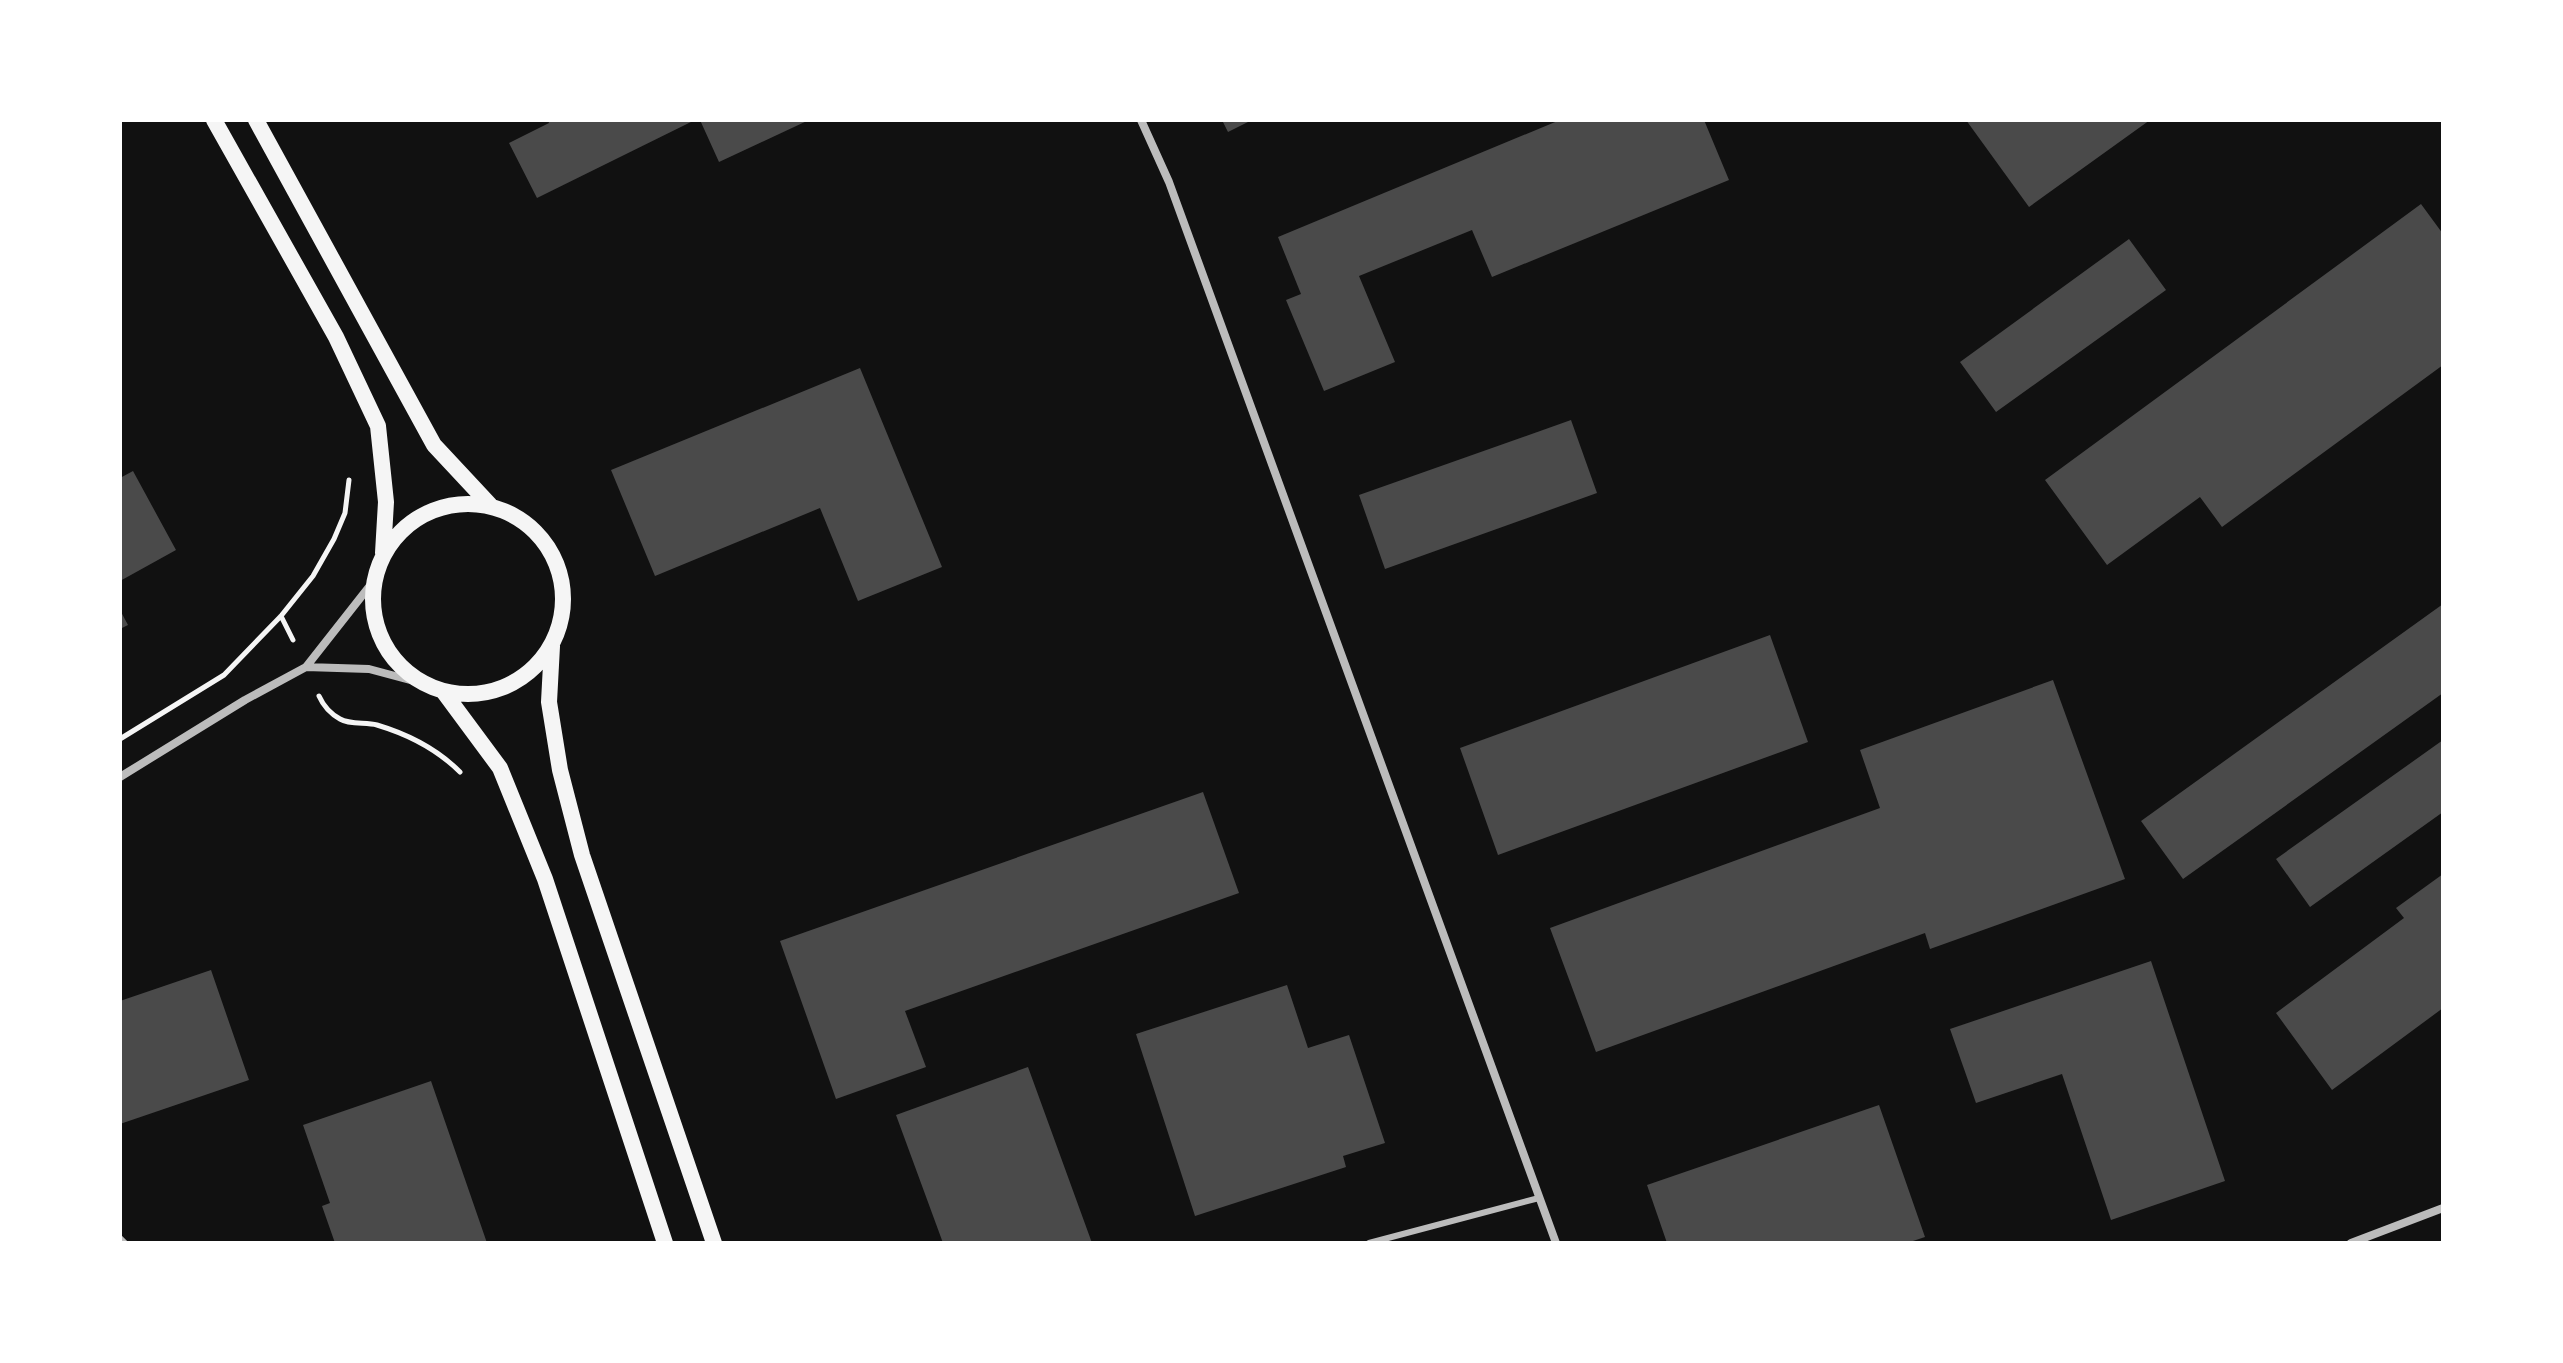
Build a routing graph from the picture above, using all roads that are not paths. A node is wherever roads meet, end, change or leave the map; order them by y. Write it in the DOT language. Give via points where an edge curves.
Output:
graph roads {
  1 [pos="214,120"];
  2 [pos="256,120"];
  3 [pos="1141,120"];
  4 [pos="490,505"];
  5 [pos="382,558"];
  6 [pos="376,578"];
  7 [pos="552,646"];
  8 [pos="306,667"];
  9 [pos="425,684"];
  10 [pos="443,691"];
  11 [pos="120,777"];
  12 [pos="1539,1198"];
  13 [pos="2443,1208"];
  14 [pos="120,1238"];
  15 [pos="125,1243"];
  16 [pos="665,1243"];
  17 [pos="714,1243"];
  18 [pos="1369,1243"];
  19 [pos="1556,1243"];
  20 [pos="2351,1243"];
  1 -- 5 [label="main road" via="336,337 378,426 386,502"];
  2 -- 4 [label="main road" via="434,445"];
  3 -- 12 [label="street" via="1174,197"];
  4 -- 5 [label="main road" via="455,504 434,510 404,529"];
  4 -- 7 [label="main road" via="509,511 537,532 554,559 563,609"];
  5 -- 6 [label="main road"];
  6 -- 8 [label="street"];
  6 -- 9 [label="main road" via="374,613 384,644"];
  7 -- 10 [label="main road" via="538,665 497,690 460,695"];
  7 -- 17 [label="main road" via="549,702 582,855"];
  8 -- 9 [label="street" via="369,669"];
  8 -- 11 [label="street"];
  9 -- 10 [label="main road"];
  10 -- 16 [label="main road" via="500,768 545,879"];
  12 -- 18 [label="lane"];
  12 -- 19 [label="street"];
  13 -- 20 [label="street"];
  14 -- 15 [label="lane"];
}
